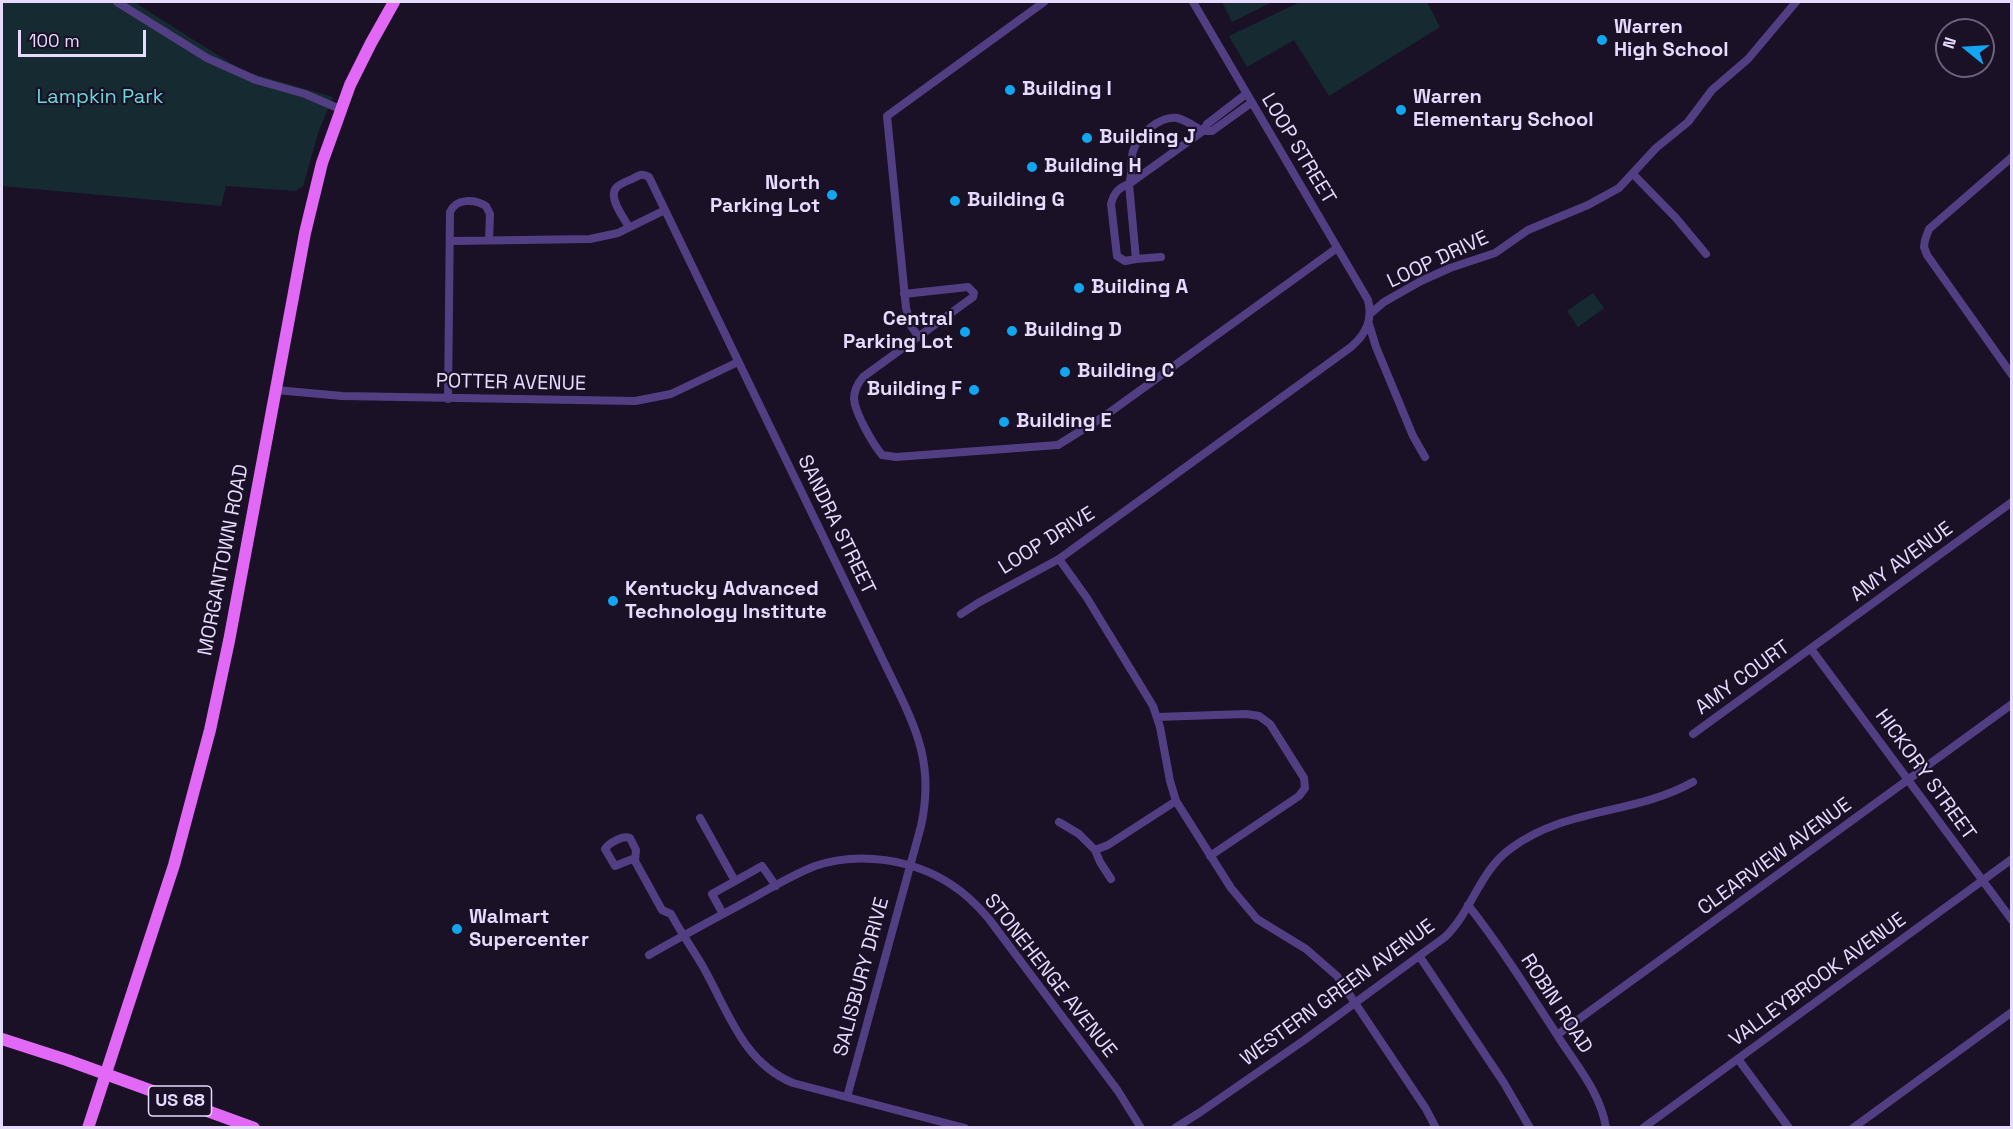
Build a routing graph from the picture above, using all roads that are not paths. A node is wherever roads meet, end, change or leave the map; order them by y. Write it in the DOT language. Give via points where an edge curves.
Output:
graph roads {
  1 [pos="117,2"];
  2 [pos="394,2"];
  3 [pos="1044,2"];
  4 [pos="1193,2"];
  5 [pos="1796,2"];
  6 [pos="1246,94"];
  7 [pos="1251,103"];
  8 [pos="340,109"];
  9 [pos="1203,131"];
  10 [pos="2012,158"];
  11 [pos="1132,166"];
  12 [pos="1145,172"];
  13 [pos="1633,174"];
  14 [pos="1129,184"];
  15 [pos="665,210"];
  16 [pos="629,227"];
  17 [pos="489,240"];
  18 [pos="451,241"];
  19 [pos="1337,248"];
  20 [pos="1706,254"];
  21 [pos="1161,257"];
  22 [pos="1136,259"];
  23 [pos="904,294"];
  24 [pos="1370,319"];
  25 [pos="918,336"];
  26 [pos="738,362"];
  27 [pos="2012,375"];
  28 [pos="276,390"];
  29 [pos="448,399"];
  30 [pos="1425,457"];
  31 [pos="2012,502"];
  32 [pos="1059,559"];
  33 [pos="961,614"];
  34 [pos="1811,649"];
  35 [pos="2012,704"];
  36 [pos="1157,717"];
  37 [pos="1693,735"];
  38 [pos="1908,780"];
  39 [pos="1693,782"];
  40 [pos="1176,801"];
  41 [pos="700,818"];
  42 [pos="1059,822"];
  43 [pos="1095,850"];
  44 [pos="1210,856"];
  45 [pos="635,858"];
  46 [pos="2012,859"];
  47 [pos="909,865"];
  48 [pos="1112,879"];
  49 [pos="1982,880"];
  50 [pos="735,881"];
  51 [pos="776,886"];
  52 [pos="1468,905"];
  53 [pos="723,914"];
  54 [pos="2012,920"];
  55 [pos="684,935"];
  56 [pos="649,955"];
  57 [pos="1420,957"];
  58 [pos="1356,1003"];
  59 [pos="2012,1011"];
  60 [pos="1557,1035"];
  61 [pos="2,1040"];
  62 [pos="1738,1059"];
  63 [pos="107,1074"];
  64 [pos="847,1097"];
  65 [pos="88,1128"];
  66 [pos="254,1128"];
  67 [pos="965,1128"];
  68 [pos="1141,1128"];
  69 [pos="1175,1128"];
  70 [pos="1436,1128"];
  71 [pos="1530,1128"];
  72 [pos="1606,1128"];
  73 [pos="1643,1128"];
  74 [pos="1789,1128"];
  75 [pos="1853,1128"];
  1 -- 8 [label="street" via="207,58"];
  2 -- 8 [label="main road, MORGANTOWN ROAD"];
  3 -- 23 [label="street" via="887,116"];
  4 -- 6 [label="street, LOOP STREET"];
  5 -- 13 [label="street, LOOP DRIVE" via="1748,59 1716,86 1693,117 1653,150"];
  6 -- 7 [label="street, LOOP STREET"];
  6 -- 9 [label="street"];
  7 -- 9 [label="street" via="1212,130"];
  7 -- 19 [label="street, LOOP STREET"];
  8 -- 28 [label="main road, MORGANTOWN ROAD" via="312,200"];
  9 -- 11 [label="street" via="1169,118 1142,135 1132,154"];
  9 -- 12 [label="street"];
  10 -- 27 [label="street" via="1929,229 1924,247"];
  11 -- 12 [label="street"];
  11 -- 14 [label="street"];
  12 -- 14 [label="street"];
  13 -- 20 [label="street"];
  13 -- 24 [label="street, LOOP DRIVE" via="1597,201 1528,230 1495,253 1421,280 1384,302"];
  14 -- 22 [label="street"];
  14 -- 22 [label="street" via="1116,191 1113,198 1115,249 1120,259"];
  15 -- 16 [label="street"];
  15 -- 16 [label="street, SANDRA STREET" via="650,177 641,174 614,191"];
  15 -- 26 [label="street, SANDRA STREET"];
  16 -- 17 [label="street" via="590,239"];
  17 -- 18 [label="street"];
  17 -- 18 [label="street" via="489,210 482,203 461,202 450,212"];
  18 -- 29 [label="street"];
  19 -- 24 [label="street, LOOP STREET" via="1368,300"];
  19 -- 25 [label="street" via="1106,415 1058,445 882,455 856,408 856,389 863,378"];
  21 -- 22 [label="street"];
  23 -- 25 [label="street" via="908,318"];
  23 -- 25 [label="street" via="968,287 974,293"];
  24 -- 30 [label="street, LOOP STREET" via="1376,347"];
  24 -- 32 [label="street, LOOP DRIVE" via="1363,335 1351,347"];
  26 -- 29 [label="street, POTTER AVENUE" via="671,394 648,400"];
  26 -- 47 [label="street, SANDRA STREET" via="920,741 926,793"];
  28 -- 29 [label="street, POTTER AVENUE"];
  28 -- 63 [label="main road, MORGANTOWN ROAD" via="210,730 174,865"];
  31 -- 34 [label="street, AMY AVENUE"];
  32 -- 33 [label="street, LOOP DRIVE"];
  32 -- 36 [label="street" via="1147,695"];
  34 -- 37 [label="street, AMY COURT"];
  34 -- 38 [label="street, HICKORY STREET"];
  35 -- 38 [label="street, CLEARVIEW AVENUE"];
  36 -- 40 [label="street"];
  36 -- 44 [label="street" via="1259,716 1270,724 1304,778 1305,788 1299,796"];
  38 -- 49 [label="street, HICKORY STREET"];
  38 -- 60 [label="street, CLEARVIEW AVENUE"];
  39 -- 52 [label="street, WESTERN GREEN AVENUE" via="1651,801 1578,816 1540,831 1505,853 1481,881"];
  40 -- 43 [label="street"];
  40 -- 44 [label="street"];
  41 -- 50 [label="street"];
  42 -- 43 [label="street"];
  43 -- 48 [label="street"];
  44 -- 58 [label="street" via="1257,919 1323,963"];
  45 -- 45 [label="street" via="636,850 628,836 604,849 615,866"];
  45 -- 55 [label="street" via="662,910 671,914"];
  46 -- 49 [label="street, VALLEYBROOK AVENUE"];
  47 -- 51 [label="street, STONEHENGE AVENUE" via="874,859 840,860 817,866"];
  47 -- 64 [label="street, SALISBURY DRIVE"];
  47 -- 68 [label="street, STONEHENGE AVENUE" via="951,884 989,919 1118,1091"];
  49 -- 54 [label="street, HICKORY STREET"];
  49 -- 62 [label="street, VALLEYBROOK AVENUE"];
  50 -- 51 [label="street" via="762,866"];
  50 -- 53 [label="street" via="712,894"];
  51 -- 53 [label="street, STONEHENGE AVENUE"];
  52 -- 57 [label="street, WESTERN GREEN AVENUE" via="1452,931"];
  52 -- 60 [label="street, ROBIN ROAD"];
  53 -- 55 [label="street, STONEHENGE AVENUE"];
  55 -- 56 [label="street, STONEHENGE AVENUE"];
  55 -- 64 [label="street" via="747,1048 763,1066 793,1083"];
  57 -- 58 [label="street, WESTERN GREEN AVENUE"];
  57 -- 71 [label="street"];
  58 -- 69 [label="street, WESTERN GREEN AVENUE"];
  58 -- 70 [label="street"];
  59 -- 75 [label="street"];
  60 -- 72 [label="street, ROBIN ROAD" via="1594,1092"];
  61 -- 63 [label="main road, US 68"];
  62 -- 73 [label="street, VALLEYBROOK AVENUE"];
  62 -- 74 [label="street"];
  63 -- 65 [label="main road, MORGANTOWN ROAD"];
  63 -- 66 [label="main road, US 68"];
  64 -- 67 [label="street"];
}
